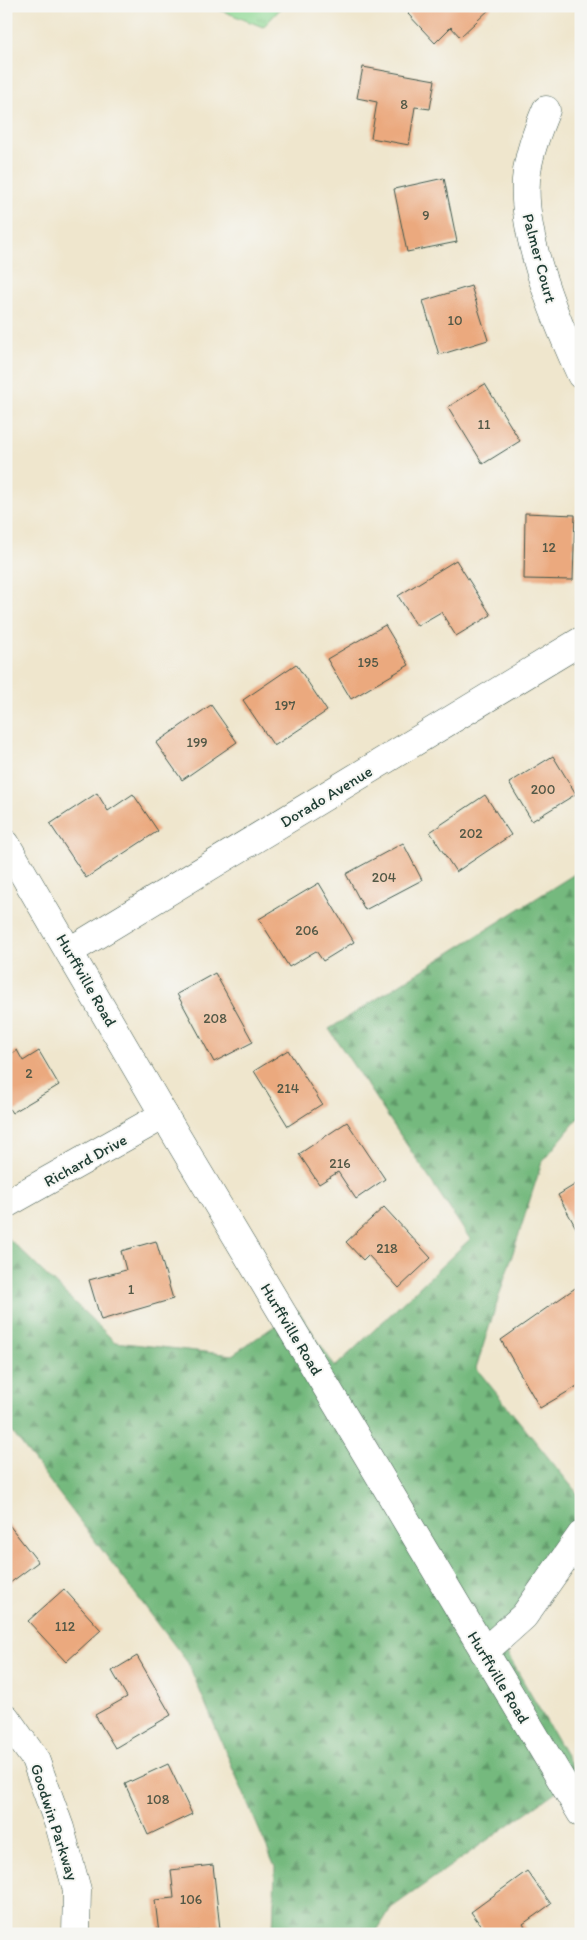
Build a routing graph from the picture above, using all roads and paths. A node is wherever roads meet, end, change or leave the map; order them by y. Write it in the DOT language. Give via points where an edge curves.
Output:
graph roads {
  1 [pos="546,110"];
  2 [pos="581,375"];
  3 [pos="581,640"];
  4 [pos="6,844"];
  5 [pos="70,951"];
  6 [pos="164,1115"];
  7 [pos="6,1204"];
  8 [pos="581,1535"];
  9 [pos="484,1652"];
  10 [pos="6,1718"];
  11 [pos="581,1813"];
  12 [pos="76,1934"];
  1 -- 2 [label="street, Palmer Court" via="527,171 525,200 538,263"];
  3 -- 5 [label="street, Dorado Avenue"];
  4 -- 5 [label="street, Hurffville Road"];
  5 -- 6 [label="street, Hurffville Road"];
  6 -- 7 [label="street, Richard Drive"];
  6 -- 9 [label="street, Hurffville Road"];
  8 -- 9 [label="street" via="524,1616"];
  9 -- 11 [label="street, Hurffville Road"];
  10 -- 12 [label="street, Goodwin Parkway" via="35,1759 60,1828 77,1890"];
}
